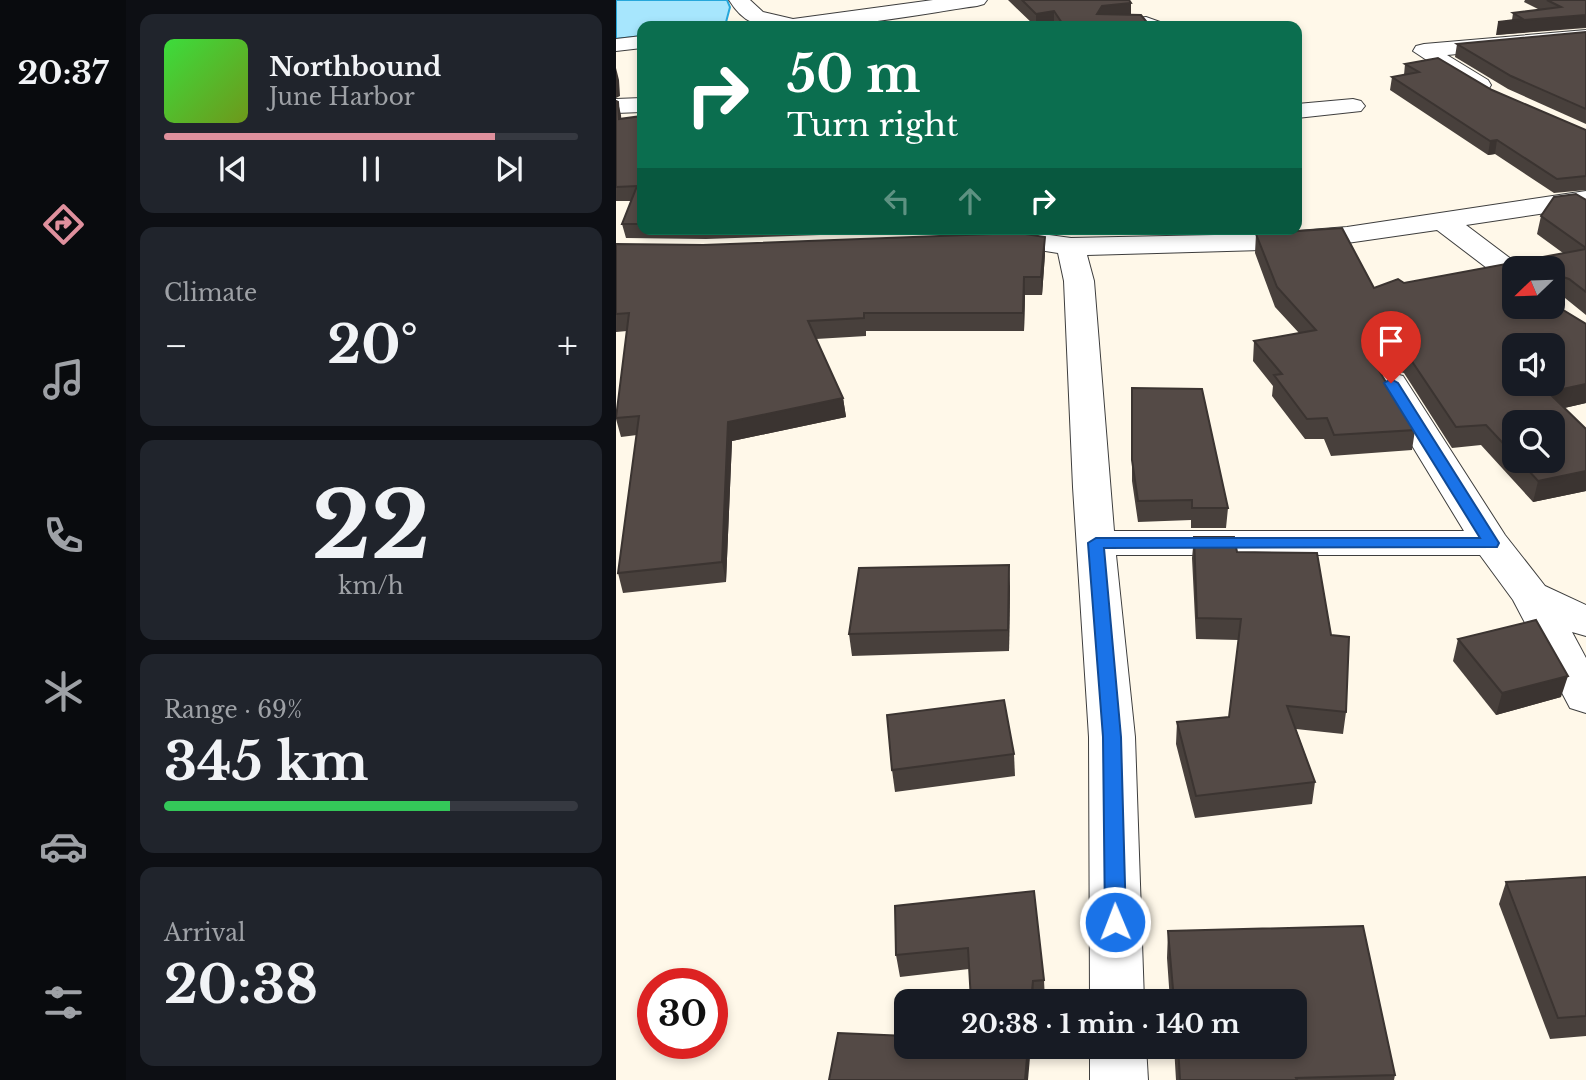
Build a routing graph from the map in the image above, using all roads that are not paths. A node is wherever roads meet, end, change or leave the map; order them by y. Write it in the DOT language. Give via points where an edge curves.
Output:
graph roads {
  1 [pos="739,0"];
  2 [pos="977,0"];
  3 [pos="756,21"];
  4 [pos="828,21"];
  5 [pos="1586,36"];
  6 [pos="637,43"];
  7 [pos="616,45"];
  8 [pos="1499,96"];
  9 [pos="637,105"];
  10 [pos="616,106"];
  11 [pos="1353,106"];
  12 [pos="1302,111"];
  13 [pos="1586,199"];
  14 [pos="1443,221"];
  15 [pos="967,241"];
  16 [pos="1071,247"];
  17 [pos="1502,266"];
  18 [pos="1391,383"];
  19 [pos="1096,543"];
  20 [pos="1491,543"];
  21 [pos="1531,595"];
  22 [pos="1586,622"];
  23 [pos="1586,697"];
  24 [pos="1117,989"];
  25 [pos="1118,1059"];
  26 [pos="1119,1080"];
  1 -- 3 [label="street"];
  2 -- 4 [label="street"];
  5 -- 8 [label="street" via="1424,51"];
  6 -- 7 [label="street"];
  9 -- 10 [label="street"];
  11 -- 12 [label="street"];
  13 -- 14 [label="street"];
  14 -- 16 [label="street" via="1262,242"];
  14 -- 17 [label="street"];
  15 -- 16 [label="street" via="1020,239"];
  16 -- 19 [label="street" via="1079,281"];
  18 -- 20 [label="street"];
  19 -- 20 [label="street"];
  19 -- 24 [label="street" via="1112,737"];
  20 -- 21 [label="street"];
  21 -- 22 [label="street"];
  21 -- 23 [label="street"];
  25 -- 26 [label="street"];
}
